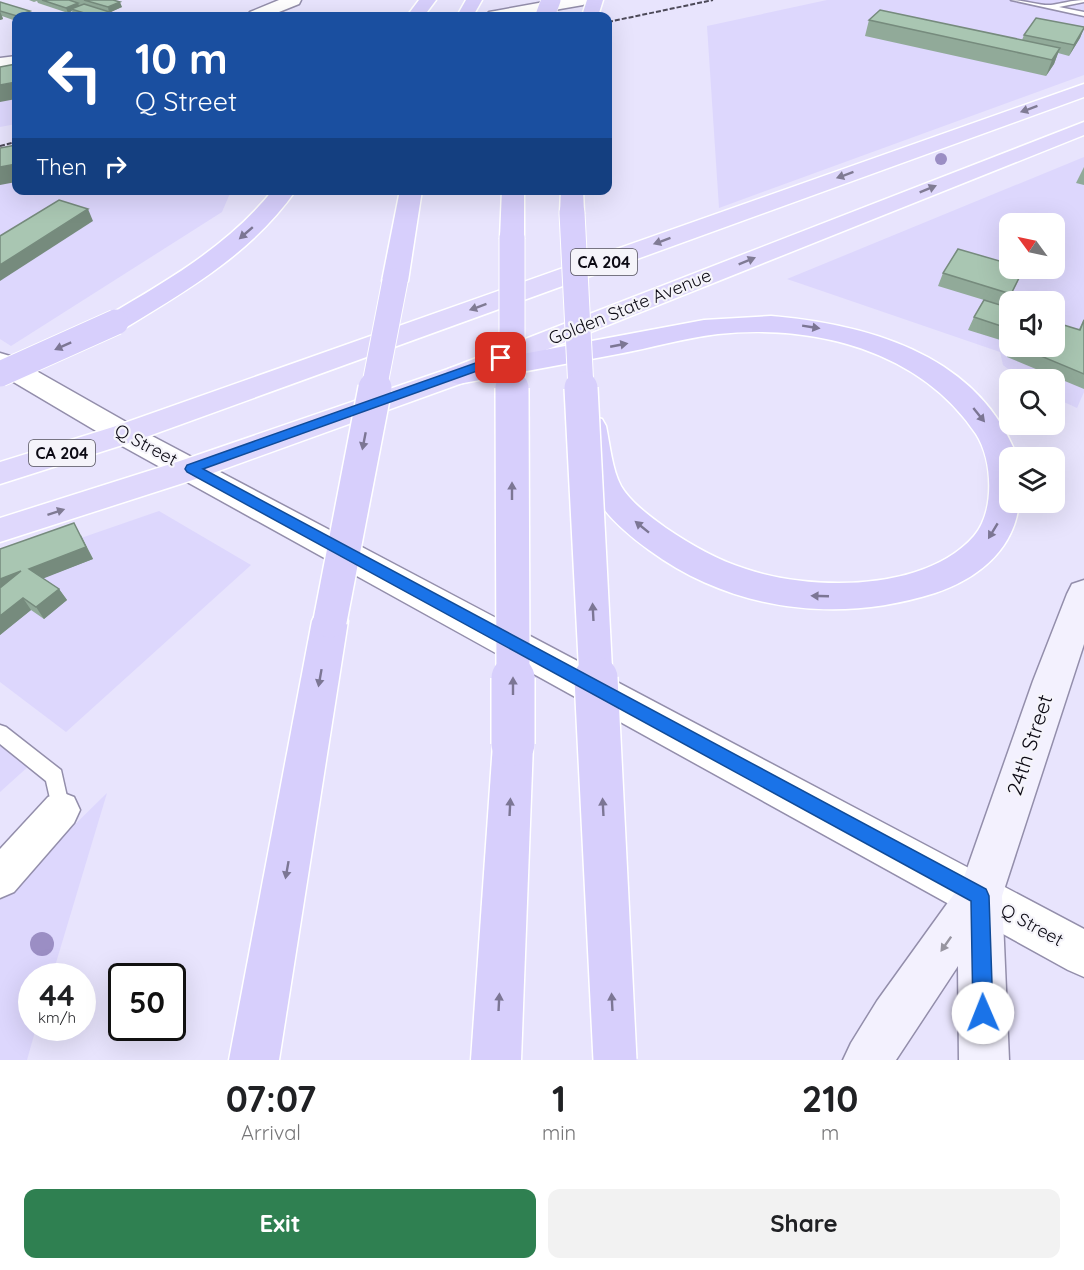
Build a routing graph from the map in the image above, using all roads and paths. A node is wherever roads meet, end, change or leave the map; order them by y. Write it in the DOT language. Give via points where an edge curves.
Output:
graph roads {
  1 [pos="583,0"];
  2 [pos="1015,0"];
  3 [pos="1083,0"];
  4 [pos="290,6"];
  5 [pos="1047,6"];
  6 [pos="270,12"];
  7 [pos="517,12"];
  8 [pos="1084,14"];
  9 [pos="1084,90"];
  10 [pos="1084,128"];
  11 [pos="281,195"];
  12 [pos="391,195"];
  13 [pos="410,195"];
  14 [pos="513,195"];
  15 [pos="572,202"];
  16 [pos="395,280"];
  17 [pos="0,362"];
  18 [pos="0,374"];
  19 [pos="458,375"];
  20 [pos="581,383"];
  21 [pos="124,434"];
  22 [pos="191,469"];
  23 [pos="0,473"];
  24 [pos="0,530"];
  25 [pos="1081,616"];
  26 [pos="0,733"];
  27 [pos="61,810"];
  28 [pos="0,878"];
  29 [pos="980,896"];
  30 [pos="1084,954"];
  31 [pos="254,1060"];
  32 [pos="496,1060"];
  33 [pos="615,1060"];
  34 [pos="868,1060"];
  35 [pos="984,1060"];
  1 -- 7 [label="street"];
  2 -- 5 [label="lane"];
  3 -- 5 [label="lane"];
  4 -- 6 [label="street"];
  5 -- 8 [label="lane"];
  9 -- 21 [label="highway, CA 204, one-way"];
  19 -- 10 [label="highway, Golden State Avenue, one-way"];
  11 -- 18 [label="highway, one-way, bridge" via="251,229 172,289 116,321"];
  12 -- 16 [label="highway"];
  13 -- 16 [label="highway"];
  32 -- 14 [label="highway, one-way, bridge" via="513,744"];
  15 -- 20 [label="highway, bridge"];
  16 -- 31 [label="highway, one-way, bridge" via="330,621"];
  17 -- 21 [label="street, Q Street"];
  19 -- 20 [label="highway, one-way, bridge" via="729,325 797,325 860,337 921,363 950,382 984,420 999,447 1004,474 997,529 974,557 940,578 901,591 861,597 814,597 763,589 706,569 664,546 631,518 606,488"];
  19 -- 22 [label="highway, Golden State Avenue"];
  33 -- 20 [label="highway, one-way, bridge"];
  21 -- 22 [label="street, Q Street"];
  21 -- 23 [label="highway, CA 204"];
  24 -- 22 [label="highway, Golden State Avenue, one-way"];
  22 -- 29 [label="street, Q Street"];
  25 -- 29 [label="main road, 24th Street" via="1052,681"];
  26 -- 27 [label="lane" via="54,776"];
  27 -- 28 [label="street"];
  29 -- 30 [label="street, Q Street"];
  29 -- 34 [label="main road, 24th Street, one-way"];
  29 -- 35 [label="main road, 24th Street"];
}
